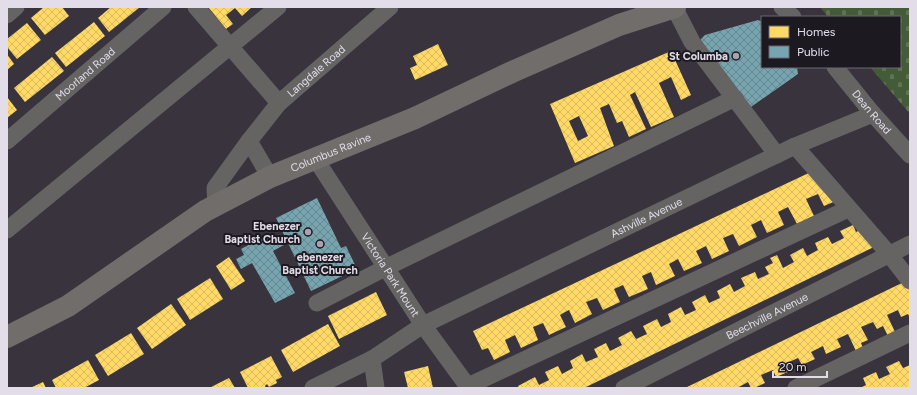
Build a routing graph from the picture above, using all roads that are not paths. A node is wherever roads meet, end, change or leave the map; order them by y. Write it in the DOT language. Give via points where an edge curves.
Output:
graph roads {
  1 [pos="16,7"];
  2 [pos="163,7"];
  3 [pos="196,7"];
  4 [pos="278,7"];
  5 [pos="390,7"];
  6 [pos="675,7"];
  7 [pos="782,7"];
  8 [pos="7,14"];
  9 [pos="793,16"];
  10 [pos="230,46"];
  11 [pos="836,68"];
  12 [pos="735,98"];
  13 [pos="280,103"];
  14 [pos="873,114"];
  15 [pos="7,141"];
  16 [pos="249,141"];
  17 [pos="795,146"];
  18 [pos="777,155"];
  19 [pos="910,155"];
  20 [pos="315,158"];
  21 [pos="270,177"];
  22 [pos="216,205"];
  23 [pos="848,209"];
  24 [pos="7,230"];
  25 [pos="910,244"];
  26 [pos="889,254"];
  27 [pos="385,268"];
  28 [pos="910,281"];
  29 [pos="317,304"];
  30 [pos="423,325"];
  31 [pos="910,333"];
  32 [pos="7,337"];
  33 [pos="372,359"];
  34 [pos="469,387"];
  35 [pos="313,388"];
  36 [pos="376,388"];
  37 [pos="624,388"];
  38 [pos="796,388"];
  1 -- 8 [label="street"];
  2 -- 15 [label="street, Moorland Road"];
  3 -- 10 [label="street"];
  4 -- 10 [label="street"];
  5 -- 13 [label="street, Langdale Road"];
  6 -- 12 [label="street" via="692,42"];
  6 -- 20 [label="main road, Columbus Ravine" via="619,25 414,118"];
  7 -- 9 [label="street"];
  10 -- 13 [label="street"];
  10 -- 24 [label="street"];
  11 -- 14 [label="street, Dean Road"];
  12 -- 18 [label="street"];
  12 -- 27 [label="street"];
  13 -- 16 [label="street, Langdale Road"];
  14 -- 17 [label="street, Ashville Avenue"];
  14 -- 19 [label="street, Dean Road"];
  16 -- 21 [label="street"];
  16 -- 22 [label="street, Langdale Road" via="215,188"];
  17 -- 18 [label="street, Ashville Avenue"];
  17 -- 23 [label="street"];
  18 -- 30 [label="street, Ashville Avenue"];
  20 -- 21 [label="main road, Columbus Ravine"];
  20 -- 27 [label="street, Victoria Park Mount"];
  21 -- 22 [label="main road, Columbus Ravine"];
  22 -- 32 [label="main road, Columbus Ravine" via="68,306"];
  23 -- 26 [label="street"];
  23 -- 34 [label="street"];
  25 -- 26 [label="street, Beechville Avenue"];
  26 -- 28 [label="street"];
  26 -- 37 [label="street, Beechville Avenue"];
  27 -- 29 [label="street"];
  27 -- 30 [label="street, Victoria Park Mount"];
  30 -- 33 [label="street, Ashville Avenue"];
  30 -- 34 [label="street, Victoria Park Mount"];
  31 -- 38 [label="street"];
  33 -- 35 [label="street, Ashville Avenue"];
  33 -- 36 [label="street"];
}
